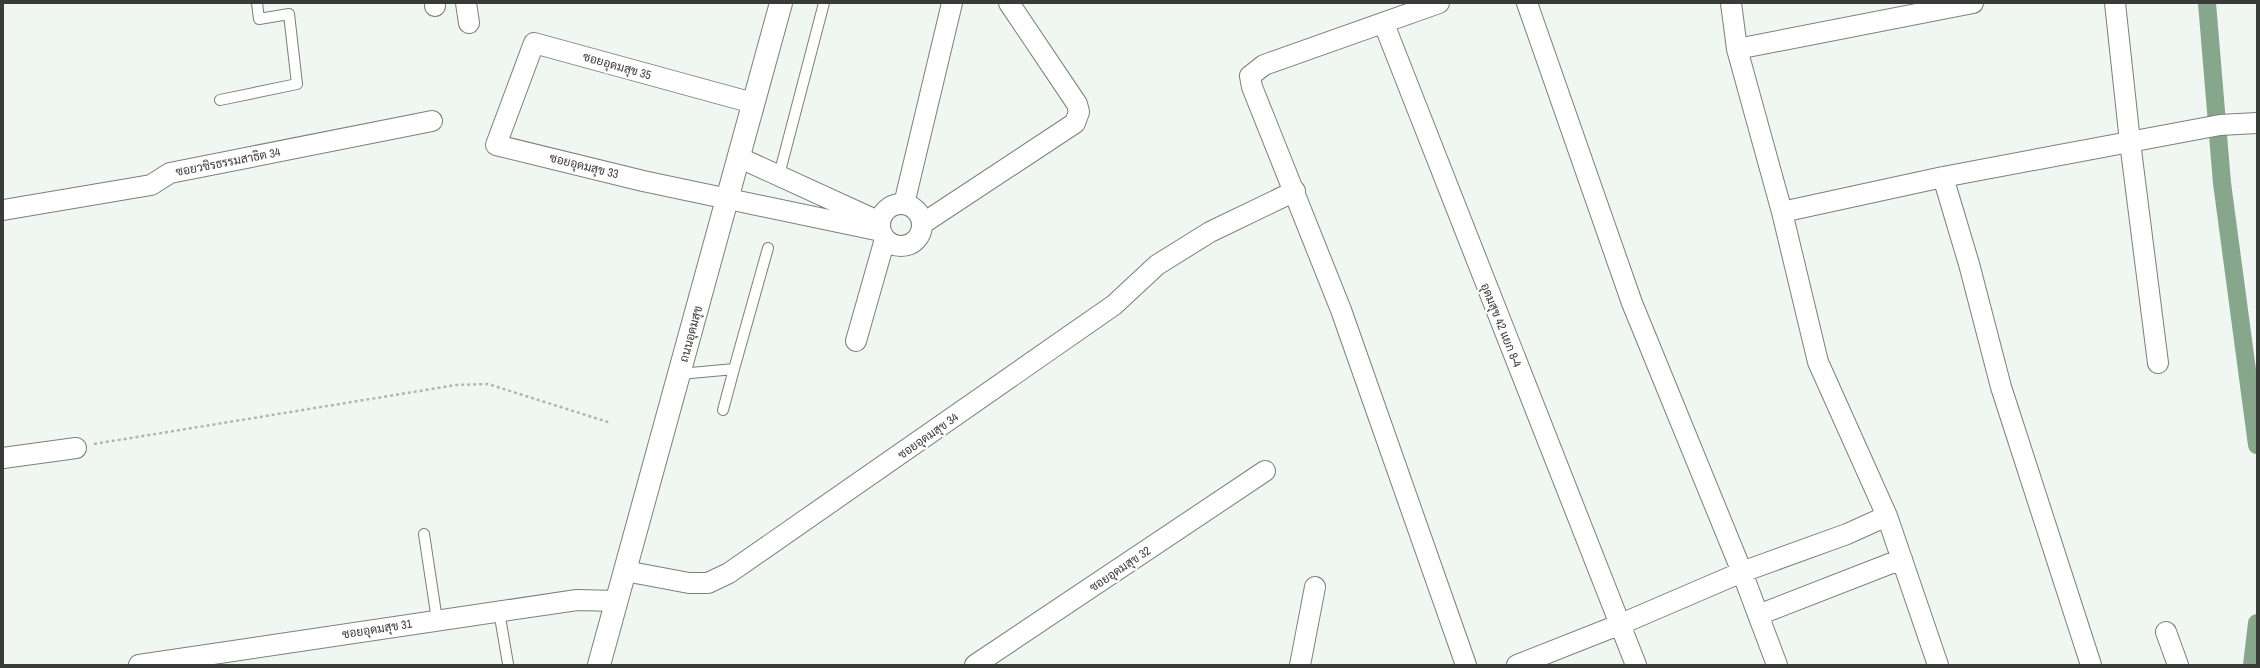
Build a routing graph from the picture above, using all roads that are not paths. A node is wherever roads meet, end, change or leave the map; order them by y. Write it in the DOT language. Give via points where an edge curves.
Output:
graph roads {
  1 [pos="257,3"];
  2 [pos="466,3"];
  3 [pos="781,3"];
  4 [pos="824,3"];
  5 [pos="952,3"];
  6 [pos="1009,3"];
  7 [pos="1439,3"];
  8 [pos="1527,3"];
  9 [pos="1731,3"];
  10 [pos="1973,3"];
  11 [pos="2116,3"];
  12 [pos="469,23"];
  13 [pos="1384,24"];
  14 [pos="1737,49"];
  15 [pos="515,94"];
  16 [pos="220,100"];
  17 [pos="753,104"];
  18 [pos="432,121"];
  19 [pos="2257,123"];
  20 [pos="2130,142"];
  21 [pos="738,157"];
  22 [pos="779,176"];
  23 [pos="1943,178"];
  24 [pos="1295,191"];
  25 [pos="726,199"];
  26 [pos="904,204"];
  27 [pos="3,210"];
  28 [pos="1782,212"];
  29 [pos="922,224"];
  30 [pos="882,231"];
  31 [pos="768,248"];
  32 [pos="856,341"];
  33 [pos="2158,363"];
  34 [pos="734,369"];
  35 [pos="680,374"];
  36 [pos="723,410"];
  37 [pos="76,448"];
  38 [pos="3,458"];
  39 [pos="1265,471"];
  40 [pos="1887,516"];
  41 [pos="424,534"];
  42 [pos="1902,560"];
  43 [pos="625,571"];
  44 [pos="1742,572"];
  45 [pos="1315,587"];
  46 [pos="616,601"];
  47 [pos="499,611"];
  48 [pos="1758,615"];
  49 [pos="437,620"];
  50 [pos="1621,624"];
  51 [pos="2166,632"];
  52 [pos="508,664"];
  53 [pos="139,665"];
  54 [pos="599,665"];
  55 [pos="975,665"];
  56 [pos="1300,665"];
  57 [pos="1466,665"];
  58 [pos="1517,665"];
  59 [pos="1636,665"];
  60 [pos="1777,665"];
  61 [pos="1938,665"];
  62 [pos="2091,665"];
  63 [pos="2178,665"];
  1 -- 16 [label="lane" via="259,19 289,14 297,84"];
  2 -- 12 [label="street"];
  3 -- 17 [label="main road, ถนนอุดมสุข"];
  4 -- 22 [label="lane"];
  5 -- 26 [label="street"];
  6 -- 29 [label="street" via="1077,104 1079,112 1076,122"];
  7 -- 13 [label="street"];
  8 -- 44 [label="street" via="1632,303"];
  9 -- 14 [label="street"];
  10 -- 14 [label="street"];
  11 -- 20 [label="street"];
  13 -- 24 [label="street" via="1264,65 1250,76 1252,87"];
  13 -- 50 [label="street, อุดมสุข 42 แยก 8-4"];
  14 -- 28 [label="street"];
  15 -- 17 [label="street, ซอยอุดมสุข 35" via="534,43"];
  15 -- 25 [label="street, ซอยอุดมสุข 33" via="496,145"];
  17 -- 21 [label="main road, ถนนอุดมสุข"];
  18 -- 27 [label="street, ซอยวชิรธรรมสาธิต 34" via="170,173 150,185"];
  19 -- 20 [label="street" via="2220,125"];
  20 -- 23 [label="street"];
  20 -- 33 [label="street"];
  21 -- 22 [label="street"];
  21 -- 25 [label="main road, ถนนอุดมสุข"];
  22 -- 30 [label="street"];
  23 -- 28 [label="street"];
  23 -- 62 [label="street" via="1969,264 2001,387"];
  24 -- 43 [label="street, ซอยอุดมสุข 34" via="1210,232 1157,265 1114,306 729,573 708,582 689,583"];
  24 -- 57 [label="street" via="1342,310"];
  25 -- 30 [label="street"];
  25 -- 35 [label="main road, ถนนอุดมสุข"];
  26 -- 29 [label="street" via="917,211"];
  26 -- 30 [label="street" via="891,206 886,210"];
  28 -- 40 [label="street" via="1818,362"];
  29 -- 30 [label="street" via="917,238 905,245 891,243"];
  30 -- 32 [label="street"];
  31 -- 34 [label="lane"];
  34 -- 35 [label="lane"];
  34 -- 36 [label="lane"];
  35 -- 43 [label="main road, ถนนอุดมสุข"];
  37 -- 38 [label="street"];
  39 -- 55 [label="street, ซอยอุดมสุข 32"];
  40 -- 42 [label="street"];
  40 -- 44 [label="street" via="1847,534"];
  41 -- 49 [label="lane"];
  42 -- 48 [label="street"];
  42 -- 61 [label="street"];
  43 -- 46 [label="main road, ถนนอุดมสุข"];
  44 -- 48 [label="street"];
  44 -- 50 [label="street"];
  45 -- 56 [label="street"];
  46 -- 47 [label="street, ซอยอุดมสุข 31" via="577,600"];
  46 -- 54 [label="main road, ถนนอุดมสุข"];
  47 -- 49 [label="street, ซอยอุดมสุข 31"];
  47 -- 52 [label="lane"];
  48 -- 60 [label="street"];
  49 -- 53 [label="street, ซอยอุดมสุข 31"];
  50 -- 58 [label="street"];
  50 -- 59 [label="street, อุดมสุข 42 แยก 8-4"];
  51 -- 63 [label="street"];
}
